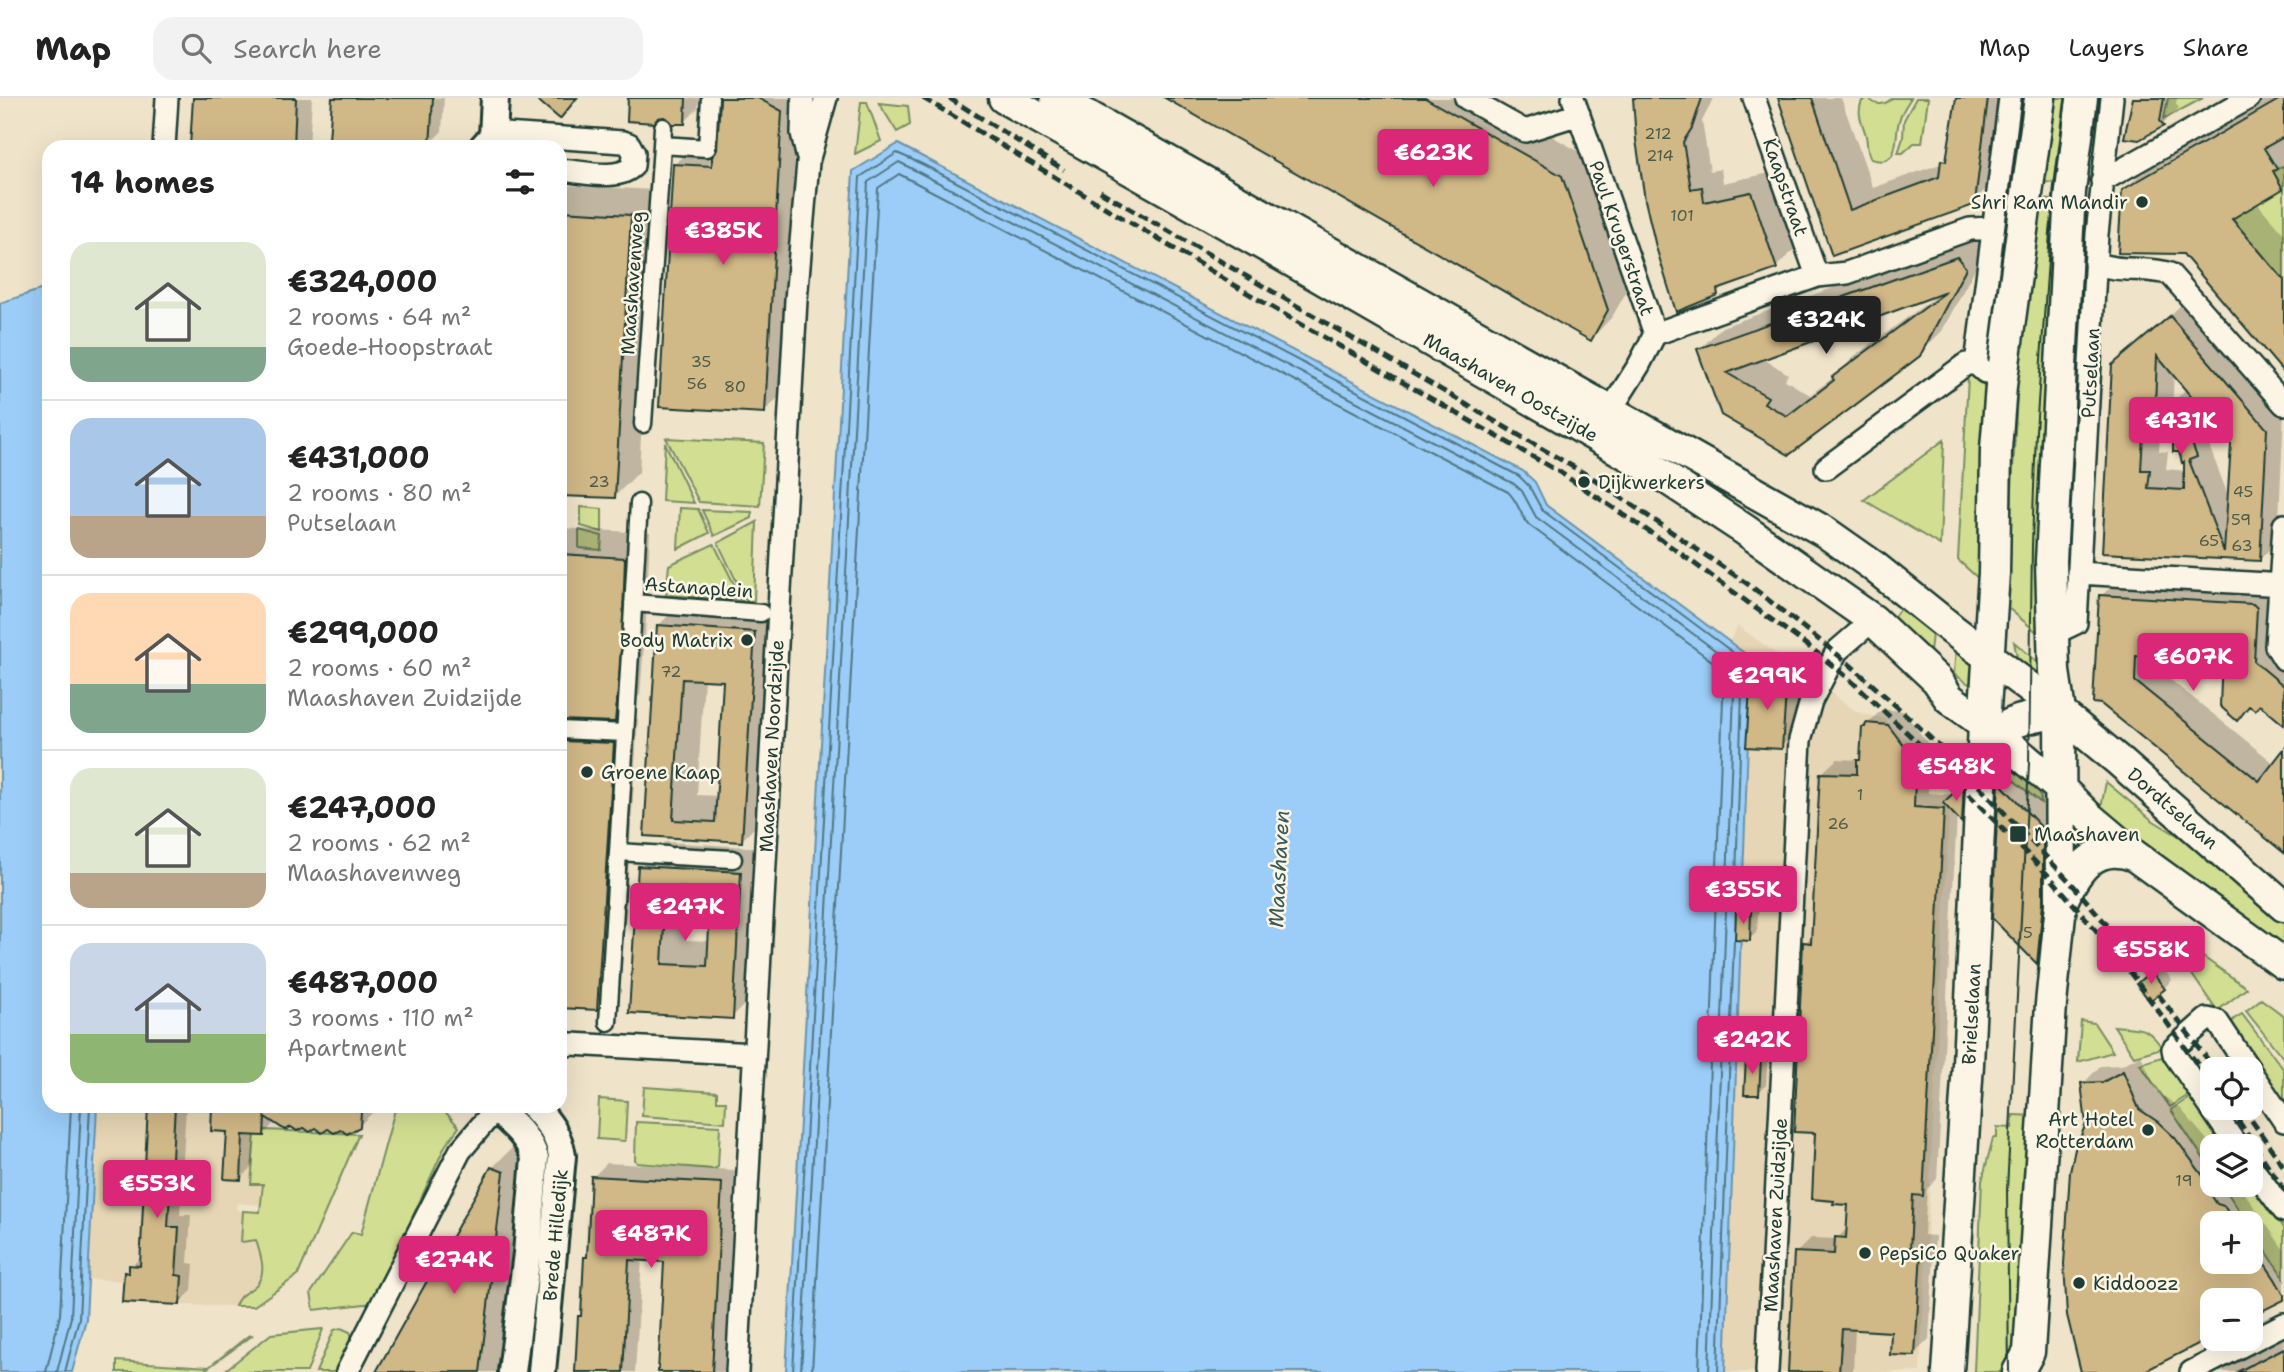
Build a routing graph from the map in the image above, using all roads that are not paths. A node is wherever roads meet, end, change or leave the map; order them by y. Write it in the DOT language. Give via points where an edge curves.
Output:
graph roads {
  1 [pos="167,98"];
  2 [pos="495,98"];
  3 [pos="506,98"];
  4 [pos="710,98"];
  5 [pos="803,98"];
  6 [pos="826,98"];
  7 [pos="1004,98"];
  8 [pos="1056,98"];
  9 [pos="1466,98"];
  10 [pos="1754,98"];
  11 [pos="2010,98"];
  12 [pos="2039,98"];
  13 [pos="2082,98"];
  14 [pos="2112,98"];
  15 [pos="2249,98"];
  16 [pos="1576,106"];
  17 [pos="663,127"];
  18 [pos="164,140"];
  19 [pos="496,140"];
  20 [pos="499,140"];
  21 [pos="567,142"];
  22 [pos="662,145"];
  23 [pos="808,162"];
  24 [pos="567,171"];
  25 [pos="2102,181"];
  26 [pos="1992,228"];
  27 [pos="2095,263"];
  28 [pos="1817,276"];
  29 [pos="1655,334"];
  30 [pos="1976,364"];
  31 [pos="2001,386"];
  32 [pos="2284,404"];
  33 [pos="1610,411"];
  34 [pos="643,424"];
  35 [pos="1826,468"];
  36 [pos="639,503"];
  37 [pos="2284,525"];
  38 [pos="2078,573"];
  39 [pos="2282,585"];
  40 [pos="633,603"];
  41 [pos="761,613"];
  42 [pos="1991,615"];
  43 [pos="1863,629"];
  44 [pos="1953,630"];
  45 [pos="2053,634"];
  46 [pos="1988,656"];
  47 [pos="2284,659"];
  48 [pos="2042,679"];
  49 [pos="2060,712"];
  50 [pos="1987,729"];
  51 [pos="567,730"];
  52 [pos="625,733"];
  53 [pos="2061,789"];
  54 [pos="618,852"];
  55 [pos="2135,856"];
  56 [pos="740,859"];
  57 [pos="2061,904"];
  58 [pos="2284,906"];
  59 [pos="2284,964"];
  60 [pos="608,1022"];
  61 [pos="567,1045"];
  62 [pos="754,1054"];
  63 [pos="2241,1057"];
  64 [pos="2263,1090"];
  65 [pos="2200,1092"];
  66 [pos="491,1113"];
  67 [pos="501,1113"];
  68 [pos="539,1113"];
  69 [pos="2284,1121"];
  70 [pos="2263,1183"];
  71 [pos="2284,1211"];
  72 [pos="2284,1324"];
  73 [pos="2028,1365"];
  74 [pos="348,1372"];
  75 [pos="512,1372"];
  76 [pos="542,1372"];
  77 [pos="737,1372"];
  78 [pos="1767,1372"];
  79 [pos="1948,1372"];
  80 [pos="2190,1372"];
  1 -- 18 [label="street"];
  2 -- 19 [label="street"];
  3 -- 20 [label="street"];
  4 -- 22 [label="street" via="707,148"];
  5 -- 23 [label="street, Maashaven Noordzijde" via="802,133"];
  6 -- 23 [label="street, Maashaven Noordzijde"];
  7 -- 43 [label="main road, Maashaven Oostzijde" via="1651,468 1745,530"];
  8 -- 33 [label="main road, Maashaven Oostzijde"];
  9 -- 16 [label="street" via="1525,131"];
  10 -- 28 [label="street, Kaapstraat"];
  11 -- 26 [label="street"];
  12 -- 31 [label="main road"];
  13 -- 45 [label="main road, Putselaan" via="2070,191 2057,405"];
  14 -- 25 [label="street, Putselaan"];
  15 -- 25 [label="street"];
  16 -- 29 [label="street, Paul Krugerstraat"];
  17 -- 22 [label="street, Maashavenweg"];
  21 -- 24 [label="street" via="623,142 634,153 628,172"];
  22 -- 34 [label="street, Maashavenweg"];
  23 -- 62 [label="street, Maashaven Noordzijde" via="795,314"];
  25 -- 27 [label="street, Putselaan"];
  26 -- 28 [label="street" via="1970,229 1847,272"];
  26 -- 30 [label="street"];
  27 -- 32 [label="street" via="2170,274"];
  27 -- 38 [label="street, Putselaan"];
  28 -- 29 [label="street"];
  29 -- 33 [label="street, Paul Krugerstraat"];
  30 -- 31 [label="street"];
  30 -- 35 [label="street" via="1966,363"];
  31 -- 42 [label="main road"];
  33 -- 44 [label="main road, Maashaven Oostzijde" via="1825,532"];
  36 -- 40 [label="street"];
  37 -- 39 [label="street"];
  38 -- 39 [label="street"];
  38 -- 45 [label="street, Putselaan" via="2076,623"];
  39 -- 47 [label="street" via="2276,646"];
  40 -- 41 [label="street, Astanaplein"];
  40 -- 52 [label="street"];
  42 -- 44 [label="main road" via="1979,625"];
  42 -- 46 [label="main road"];
  43 -- 50 [label="main road, Maashaven Oostzijde" via="1937,680"];
  43 -- 78 [label="street, Maashaven Zuidzijde" via="1837,651 1817,685 1800,740"];
  44 -- 46 [label="main road, Maashaven Oostzijde"];
  45 -- 48 [label="main road, Putselaan"];
  46 -- 48 [label="main road"];
  46 -- 50 [label="main road, Brielselaan"];
  48 -- 49 [label="main road, Putselaan"];
  48 -- 50 [label="main road" via="2011,698"];
  49 -- 50 [label="main road"];
  49 -- 53 [label="main road"];
  49 -- 58 [label="main road, Dordtselaan"];
  50 -- 53 [label="main road"];
  50 -- 79 [label="main road, Brielselaan"];
  51 -- 52 [label="street"];
  52 -- 54 [label="street"];
  53 -- 55 [label="main road"];
  53 -- 57 [label="main road"];
  54 -- 56 [label="street"];
  54 -- 60 [label="street"];
  55 -- 57 [label="main road" via="2113,850 2090,860 2070,883"];
  55 -- 59 [label="main road"];
  57 -- 73 [label="main road"];
  61 -- 62 [label="street"];
  62 -- 77 [label="street, Maashaven Noordzijde"];
  63 -- 65 [label="street" via="2217,1021 2207,1019 2173,1049"];
  64 -- 69 [label="street"];
  66 -- 74 [label="street" via="455,1159"];
  67 -- 75 [label="street, Brede Hilledijk" via="532,1147 536,1168"];
  68 -- 76 [label="street, Brede Hilledijk" via="556,1135 562,1156"];
  70 -- 71 [label="street"];
  72 -- 80 [label="street"];
}
